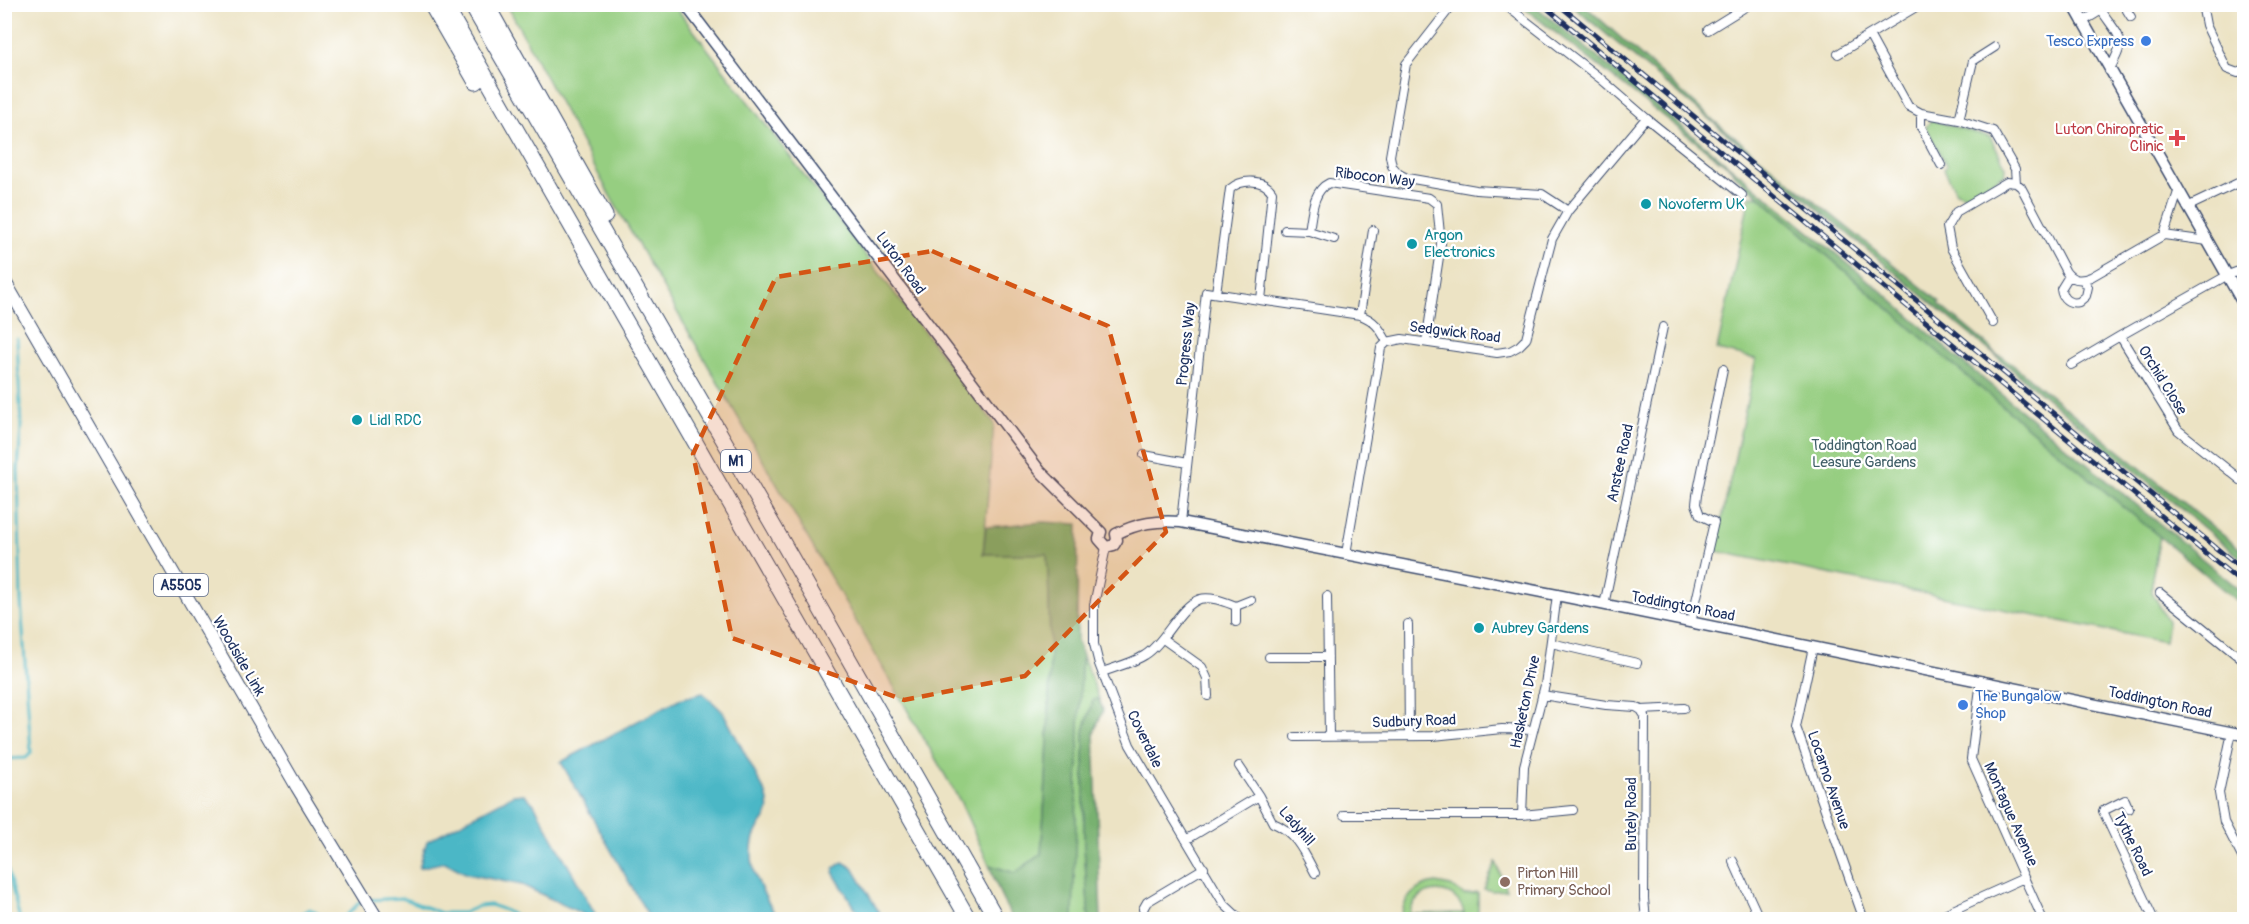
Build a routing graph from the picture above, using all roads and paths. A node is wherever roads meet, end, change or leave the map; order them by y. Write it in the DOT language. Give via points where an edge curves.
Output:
graph roads {
  1 [pos="431,4"];
  2 [pos="444,4"];
  3 [pos="471,4"];
  4 [pos="486,4"];
  5 [pos="685,4"];
  6 [pos="1453,4"];
  7 [pos="1504,4"];
  8 [pos="1750,4"];
  9 [pos="1921,4"];
  10 [pos="2073,4"];
  11 [pos="2123,4"];
  12 [pos="2202,4"];
  13 [pos="2131,17"];
  14 [pos="2082,22"];
  15 [pos="1708,30"];
  16 [pos="1869,35"];
  17 [pos="1995,47"];
  18 [pos="1838,54"];
  19 [pos="2109,70"];
  20 [pos="2241,71"];
  21 [pos="1921,113"];
  22 [pos="1646,118"];
  23 [pos="1959,120"];
  24 [pos="1941,165"];
  25 [pos="2244,180"];
  26 [pos="2016,183"];
  27 [pos="2178,192"];
  28 [pos="1742,195"];
  29 [pos="2187,207"];
  30 [pos="1568,211"];
  31 [pos="565,217"];
  32 [pos="1373,230"];
  33 [pos="1286,231"];
  34 [pos="1309,231"];
  35 [pos="2164,235"];
  36 [pos="1334,239"];
  37 [pos="2208,241"];
  38 [pos="2244,269"];
  39 [pos="2228,275"];
  40 [pos="2069,276"];
  41 [pos="4,280"];
  42 [pos="2083,280"];
  43 [pos="1216,292"];
  44 [pos="1260,300"];
  45 [pos="2244,305"];
  46 [pos="1360,315"];
  47 [pos="1993,323"];
  48 [pos="1663,327"];
  49 [pos="2120,336"];
  50 [pos="1387,342"];
  51 [pos="1426,342"];
  52 [pos="2071,365"];
  53 [pos="1723,369"];
  54 [pos="1144,455"];
  55 [pos="1187,463"];
  56 [pos="2242,481"];
  57 [pos="1181,522"];
  58 [pos="774,527"];
  59 [pos="1101,532"];
  60 [pos="1116,534"];
  61 [pos="1106,547"];
  62 [pos="1346,554"];
  63 [pos="2160,593"];
  64 [pos="1557,595"];
  65 [pos="1327,596"];
  66 [pos="1251,600"];
  67 [pos="1604,605"];
  68 [pos="1236,606"];
  69 [pos="1236,621"];
  70 [pos="1691,623"];
  71 [pos="1408,624"];
  72 [pos="1163,639"];
  73 [pos="1551,643"];
  74 [pos="1813,647"];
  75 [pos="1269,657"];
  76 [pos="1328,657"];
  77 [pos="2244,661"];
  78 [pos="1637,663"];
  79 [pos="1102,672"];
  80 [pos="1981,680"];
  81 [pos="1542,695"];
  82 [pos="1208,696"];
  83 [pos="1684,708"];
  84 [pos="1641,710"];
  85 [pos="1533,730"];
  86 [pos="2232,732"];
  87 [pos="2244,735"];
  88 [pos="1329,736"];
  89 [pos="1409,736"];
  90 [pos="1295,737"];
  91 [pos="1239,766"];
  92 [pos="1259,796"];
  93 [pos="2129,809"];
  94 [pos="1573,810"];
  95 [pos="1344,815"];
  96 [pos="1522,815"];
  97 [pos="1186,840"];
  98 [pos="1733,861"];
  99 [pos="2244,861"];
  100 [pos="1204,868"];
  101 [pos="1315,873"];
  102 [pos="2024,878"];
  103 [pos="377,917"];
  104 [pos="969,920"];
  105 [pos="997,920"];
  106 [pos="1146,920"];
  107 [pos="1240,920"];
  108 [pos="1646,920"];
  109 [pos="1760,920"];
  110 [pos="1864,920"];
  111 [pos="1931,920"];
  112 [pos="2043,920"];
  113 [pos="2154,920"];
  1 -- 31 [label="highway" via="473,77"];
  2 -- 31 [label="highway, M1"];
  3 -- 58 [label="highway, M1"];
  4 -- 58 [label="highway" via="724,426"];
  5 -- 59 [label="main road, Luton Road" via="1040,471"];
  6 -- 30 [label="street" via="1406,64 1390,156 1392,166 1399,174 1420,181 1546,196"];
  7 -- 22 [label="street"];
  8 -- 15 [label="street"];
  9 -- 16 [label="street"];
  10 -- 14 [label="main road"];
  11 -- 13 [label="street"];
  12 -- 20 [label="street" via="2206,25 2227,69"];
  14 -- 19 [label="main road"];
  14 -- 19 [label="street" via="2100,11 2120,37 2121,48"];
  16 -- 18 [label="street"];
  16 -- 21 [label="street" via="1908,106"];
  17 -- 23 [label="street" via="1974,61"];
  19 -- 27 [label="main road"];
  21 -- 23 [label="street"];
  21 -- 24 [label="street" via="1921,127"];
  22 -- 28 [label="street"];
  22 -- 30 [label="street, Sedgwick Road"];
  23 -- 26 [label="street" via="1992,131 2015,169"];
  25 -- 29 [label="street"];
  26 -- 40 [label="street"];
  26 -- 47 [label="street" via="2007,182 1972,201 1956,212 1947,227 1951,248"];
  27 -- 29 [label="main road"];
  27 -- 35 [label="street"];
  29 -- 37 [label="main road"];
  30 -- 51 [label="street, Sedgwick Road" via="1552,238 1534,314 1526,339 1519,346 1497,353"];
  31 -- 104 [label="highway, M1"];
  32 -- 46 [label="street"];
  33 -- 34 [label="street"];
  34 -- 36 [label="street"];
  34 -- 51 [label="street, Ribocon Way" via="1321,186 1329,183 1434,200 1439,210 1441,244"];
  35 -- 37 [label="street"];
  35 -- 42 [label="street"];
  37 -- 39 [label="main road"];
  38 -- 39 [label="street, Orchid Close"];
  39 -- 45 [label="main road"];
  39 -- 49 [label="street, Orchid Close"];
  40 -- 42 [label="street"];
  40 -- 42 [label="street" via="2061,289 2070,302 2079,302 2086,296 2088,287"];
  41 -- 103 [label="main road, Woodside Link / A5505"];
  43 -- 44 [label="street, Progress Way"];
  43 -- 44 [label="street" via="1230,189 1239,183 1253,182 1266,185 1272,192"];
  43 -- 55 [label="street, Progress Way" via="1206,292"];
  44 -- 46 [label="street, Progress Way"];
  46 -- 50 [label="street" via="1371,319"];
  48 -- 67 [label="street, Anstee Road"];
  49 -- 52 [label="street, Orchid Close"];
  49 -- 56 [label="street, Orchid Close" via="2178,430"];
  50 -- 51 [label="street, Sedgwick Road"];
  50 -- 62 [label="street, Sedgwick Road" via="1381,348"];
  53 -- 70 [label="street" via="1696,504 1700,515 1714,522"];
  54 -- 55 [label="street"];
  55 -- 57 [label="street, Progress Way"];
  57 -- 60 [label="main road, Toddington Road" via="1148,522"];
  57 -- 62 [label="main road, Toddington Road"];
  58 -- 105 [label="highway, M1"];
  59 -- 60 [label="main road" via="1109,529"];
  59 -- 61 [label="main road" via="1099,539"];
  60 -- 61 [label="main road" via="1114,545"];
  61 -- 79 [label="street, Coverdale" via="1094,605 1094,644"];
  62 -- 64 [label="main road, Toddington Road"];
  63 -- 77 [label="street"];
  64 -- 67 [label="main road, Toddington Road"];
  64 -- 73 [label="street, Hasketon Drive"];
  65 -- 76 [label="street"];
  66 -- 68 [label="street"];
  67 -- 70 [label="main road, Toddington Road"];
  68 -- 69 [label="street"];
  68 -- 72 [label="street" via="1219,600 1198,600"];
  70 -- 74 [label="main road, Toddington Road"];
  71 -- 89 [label="street"];
  72 -- 79 [label="street" via="1145,656"];
  72 -- 82 [label="street" via="1203,667"];
  73 -- 78 [label="street"];
  73 -- 81 [label="street, Hasketon Drive"];
  74 -- 80 [label="main road, Toddington Road"];
  74 -- 110 [label="street, Locarno Avenue" via="1796,727"];
  75 -- 76 [label="street"];
  76 -- 88 [label="street"];
  79 -- 97 [label="street, Coverdale" via="1130,745"];
  80 -- 86 [label="main road, Toddington Road"];
  80 -- 102 [label="street, Montague Avenue" via="1971,759"];
  81 -- 84 [label="street"];
  81 -- 85 [label="street, Hasketon Drive"];
  83 -- 84 [label="street"];
  84 -- 108 [label="street, Butely Road" via="1645,716"];
  85 -- 89 [label="street, Sudbury Road"];
  85 -- 96 [label="street, Hasketon Drive" via="1524,766"];
  86 -- 87 [label="main road, Toddington Road"];
  86 -- 99 [label="street" via="2219,794 2224,822"];
  88 -- 89 [label="street, Sudbury Road"];
  88 -- 90 [label="street, Sudbury Road"];
  91 -- 92 [label="street, Ladyhill"];
  92 -- 97 [label="street"];
  92 -- 101 [label="street, Ladyhill" via="1273,824 1293,837"];
  93 -- 113 [label="street, Tythe Road" via="2125,800 2103,811"];
  94 -- 96 [label="street"];
  95 -- 96 [label="street"];
  97 -- 100 [label="street, Coverdale"];
  98 -- 109 [label="street"];
  100 -- 106 [label="street" via="1147,902 1143,909"];
  100 -- 107 [label="street, Coverdale" via="1224,904"];
  102 -- 111 [label="street"];
  102 -- 112 [label="street, Montague Avenue"];
}
